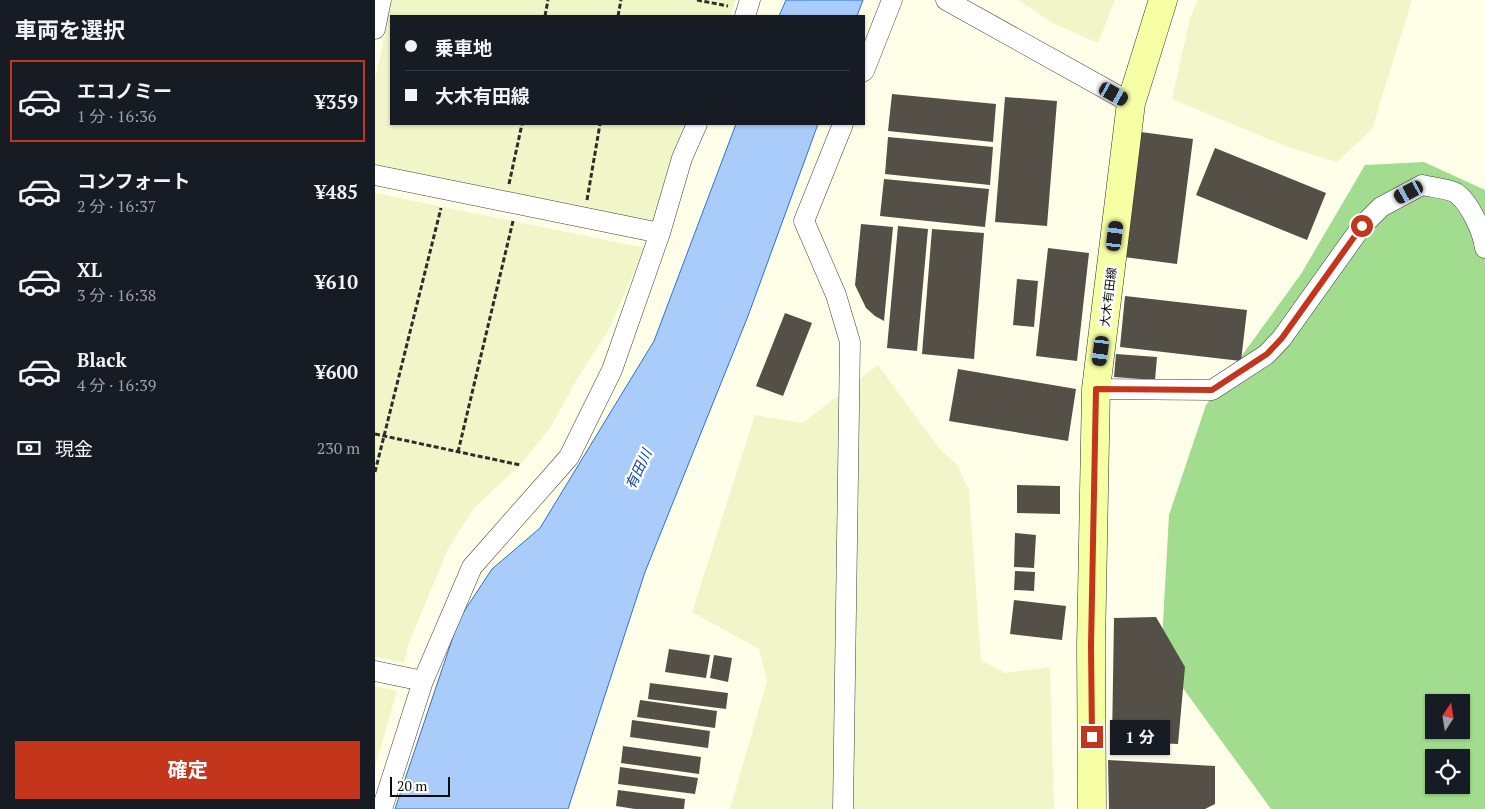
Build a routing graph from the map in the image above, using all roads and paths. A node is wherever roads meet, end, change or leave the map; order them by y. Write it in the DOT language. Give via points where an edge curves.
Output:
graph roads {
  1 [pos="381,0"];
  2 [pos="548,0"];
  3 [pos="621,0"];
  4 [pos="697,0"];
  5 [pos="892,0"];
  6 [pos="947,0"];
  7 [pos="1163,0"];
  8 [pos="743,8"];
  9 [pos="545,15"];
  10 [pos="619,15"];
  11 [pos="375,29"];
  12 [pos="865,68"];
  13 [pos="1131,103"];
  14 [pos="522,125"];
  15 [pos="600,125"];
  16 [pos="697,125"];
  17 [pos="843,125"];
  18 [pos="375,174"];
  19 [pos="507,193"];
  20 [pos="587,201"];
  21 [pos="442,206"];
  22 [pos="513,221"];
  23 [pos="660,233"];
  24 [pos="1485,248"];
  25 [pos="1096,389"];
  26 [pos="375,434"];
  27 [pos="384,436"];
  28 [pos="458,452"];
  29 [pos="520,465"];
  30 [pos="375,472"];
  31 [pos="375,671"];
  32 [pos="423,682"];
  33 [pos="382,809"];
  34 [pos="843,809"];
  35 [pos="1093,809"];
  1 -- 11 [label="street"];
  2 -- 9 [label="path"];
  3 -- 10 [label="path"];
  4 -- 8 [label="path"];
  5 -- 12 [label="street"];
  6 -- 13 [label="street"];
  7 -- 13 [label="main road, 大木有田線"];
  13 -- 25 [label="main road, 大木有田線"];
  14 -- 19 [label="path"];
  15 -- 20 [label="path"];
  16 -- 23 [label="street" via="682,158"];
  17 -- 34 [label="street" via="804,221 837,295 850,342"];
  18 -- 23 [label="street"];
  21 -- 27 [label="path"];
  22 -- 28 [label="path"];
  23 -- 32 [label="street" via="612,370 569,457 472,567"];
  24 -- 25 [label="street" via="1483,234 1465,202 1455,192 1422,185 1381,207 1362,226 1267,354 1212,390"];
  25 -- 35 [label="main road, 大木有田線" via="1091,646"];
  26 -- 27 [label="path"];
  27 -- 28 [label="path"];
  27 -- 30 [label="path"];
  28 -- 29 [label="path"];
  31 -- 32 [label="street"];
  32 -- 33 [label="street"];
}
